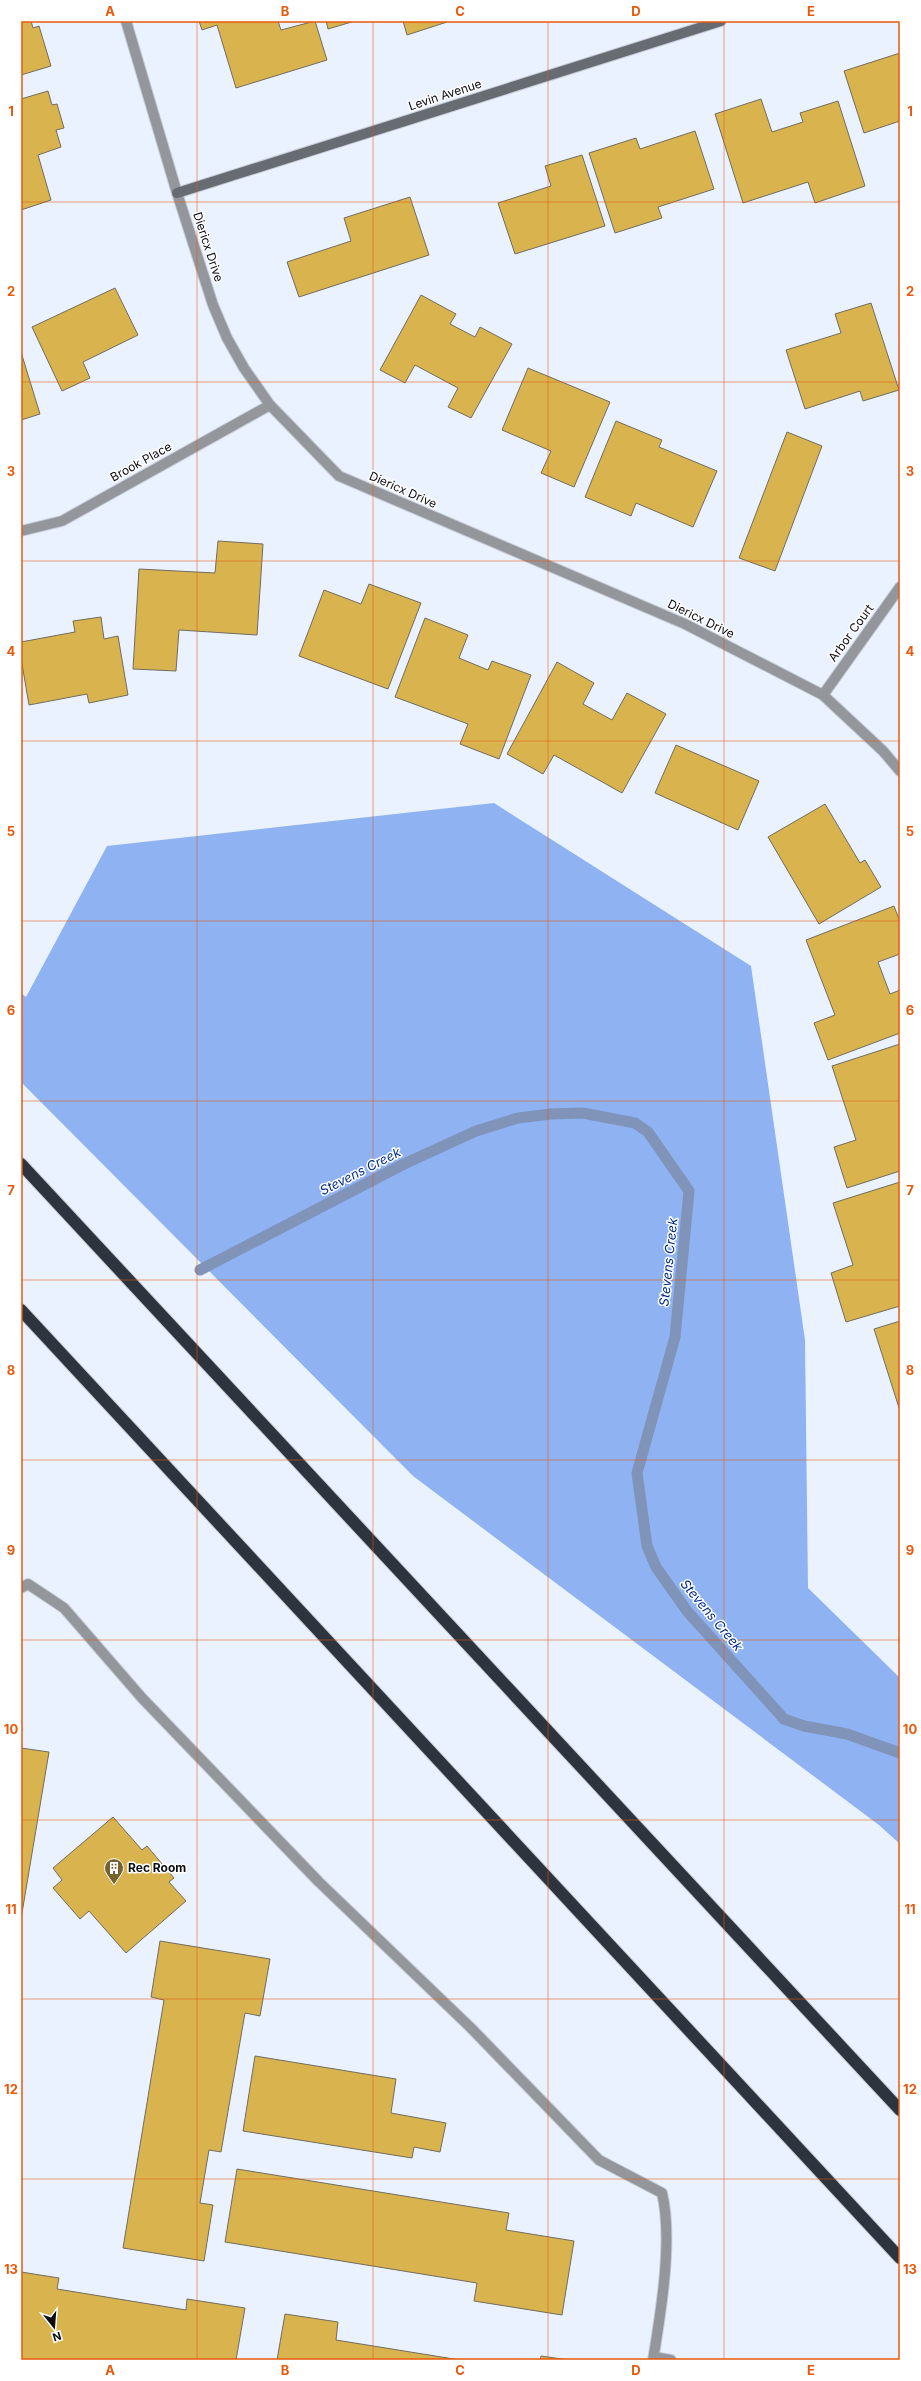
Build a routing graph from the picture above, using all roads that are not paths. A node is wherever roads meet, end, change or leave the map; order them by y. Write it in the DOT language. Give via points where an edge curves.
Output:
graph roads {
  1 [pos="126,21"];
  2 [pos="721,21"];
  3 [pos="177,193"];
  4 [pos="270,405"];
  5 [pos="21,531"];
  6 [pos="900,587"];
  7 [pos="823,694"];
  8 [pos="900,771"];
  9 [pos="21,1164"];
  10 [pos="21,1310"];
  11 [pos="21,1588"];
  12 [pos="900,2110"];
  13 [pos="900,2258"];
  14 [pos="653,2358"];
  15 [pos="671,2360"];
  1 -- 3 [label="street, Diericx Drive"];
  2 -- 3 [label="street, Levin Avenue"];
  3 -- 4 [label="street, Diericx Drive" via="213,305 227,338"];
  4 -- 5 [label="street, Brook Place" via="62,521"];
  4 -- 7 [label="street, Diericx Drive" via="339,476 685,624"];
  6 -- 7 [label="street, Arbor Court"];
  7 -- 8 [label="street, Diericx Drive" via="883,751"];
  9 -- 12 [label="highway"];
  10 -- 13 [label="highway"];
  11 -- 14 [label="street" via="28,1584 64,1608 142,1698 319,1882 471,2028 599,2160 662,2193 668,2215 661,2310"];
  14 -- 15 [label="street"];
}
